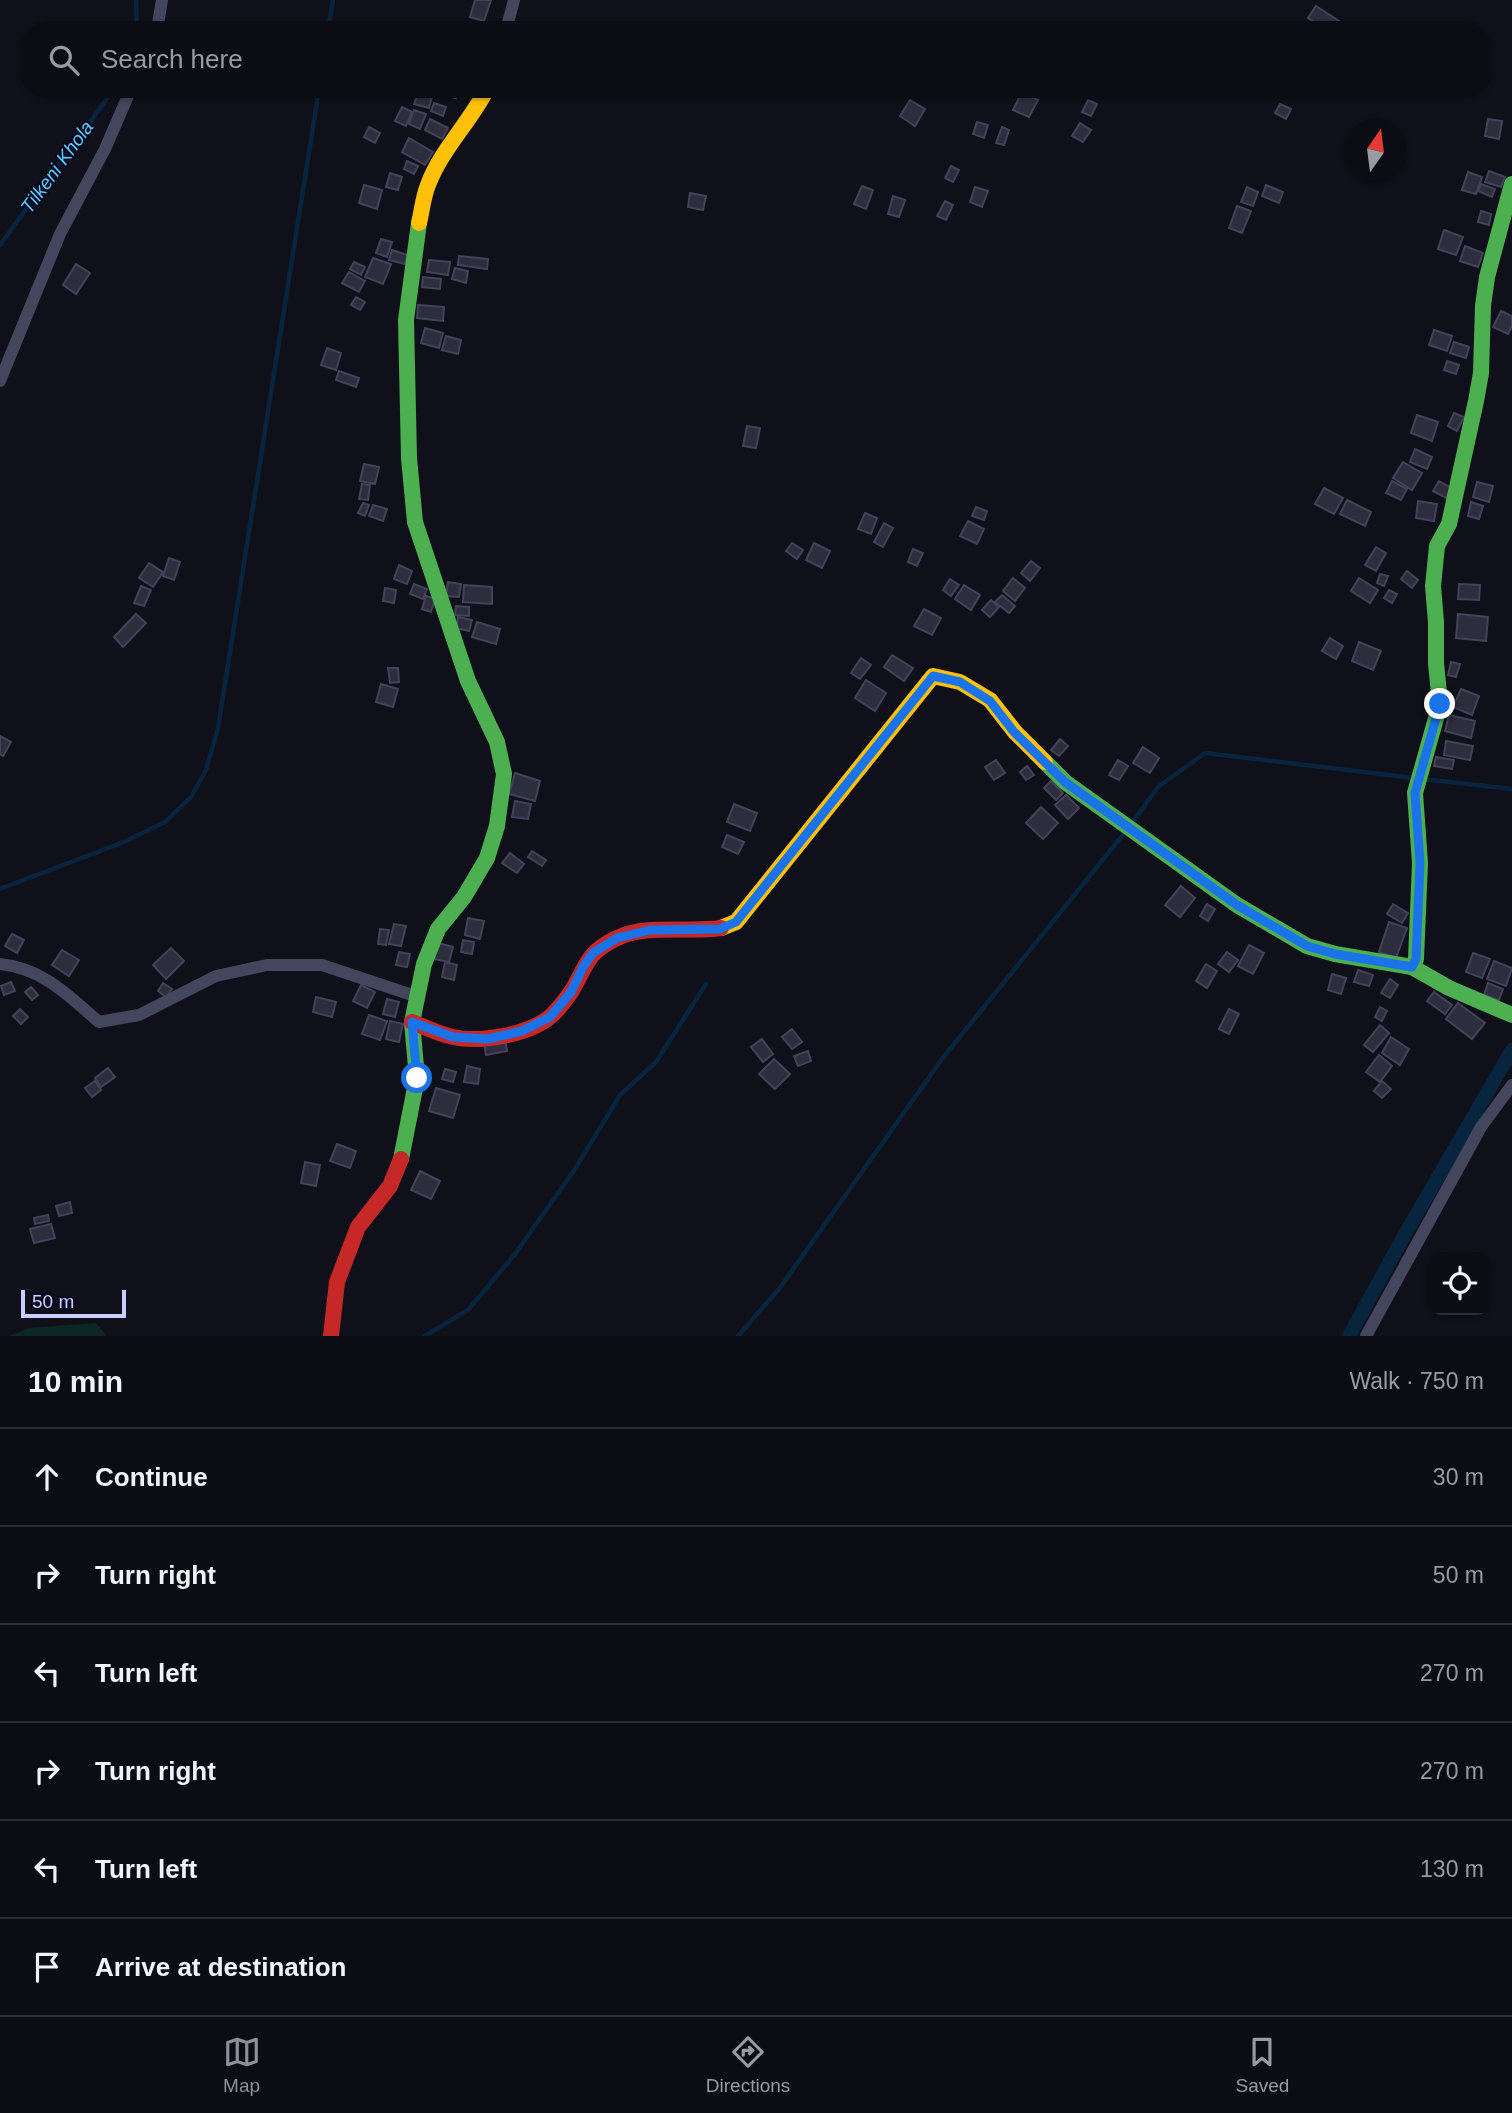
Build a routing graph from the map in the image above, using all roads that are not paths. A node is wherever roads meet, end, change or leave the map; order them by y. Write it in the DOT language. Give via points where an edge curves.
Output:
graph roads {
  1 [pos="162,0"];
  2 [pos="514,0"];
  3 [pos="158,21"];
  4 [pos="508,21"];
  5 [pos="127,98"];
  6 [pos="482,98"];
  7 [pos="1512,184"];
  8 [pos="0,381"];
  9 [pos="0,964"];
  10 [pos="1412,967"];
  11 [pos="418,997"];
  12 [pos="1512,1015"];
  13 [pos="412,1022"];
  14 [pos="1512,1085"];
  15 [pos="331,1336"];
  16 [pos="1366,1336"];
  1 -- 3 [label="street"];
  2 -- 4 [label="street"];
  5 -- 8 [label="street" via="60,234"];
  6 -- 11 [label="street" via="428,184 419,222 406,320 409,458 415,522 468,681 497,742 504,774 487,858 438,929 424,964"];
  7 -- 10 [label="street" via="1486,277 1476,401 1449,524 1437,546 1433,586 1440,704 1415,793 1420,863"];
  9 -- 11 [label="street" via="41,975 99,1022 139,1015 216,976 267,965 321,965"];
  10 -- 12 [label="street"];
  10 -- 13 [label="street" via="1307,946 1237,905 1065,782 990,701 960,682 933,676 736,922 720,929 650,930 617,938 593,953 550,1017 522,1031 488,1039 453,1037"];
  11 -- 13 [label="street"];
  13 -- 15 [label="street" via="417,1078 403,1153 390,1186 358,1227 337,1282"];
  14 -- 16 [label="street" via="1481,1128"];
}
